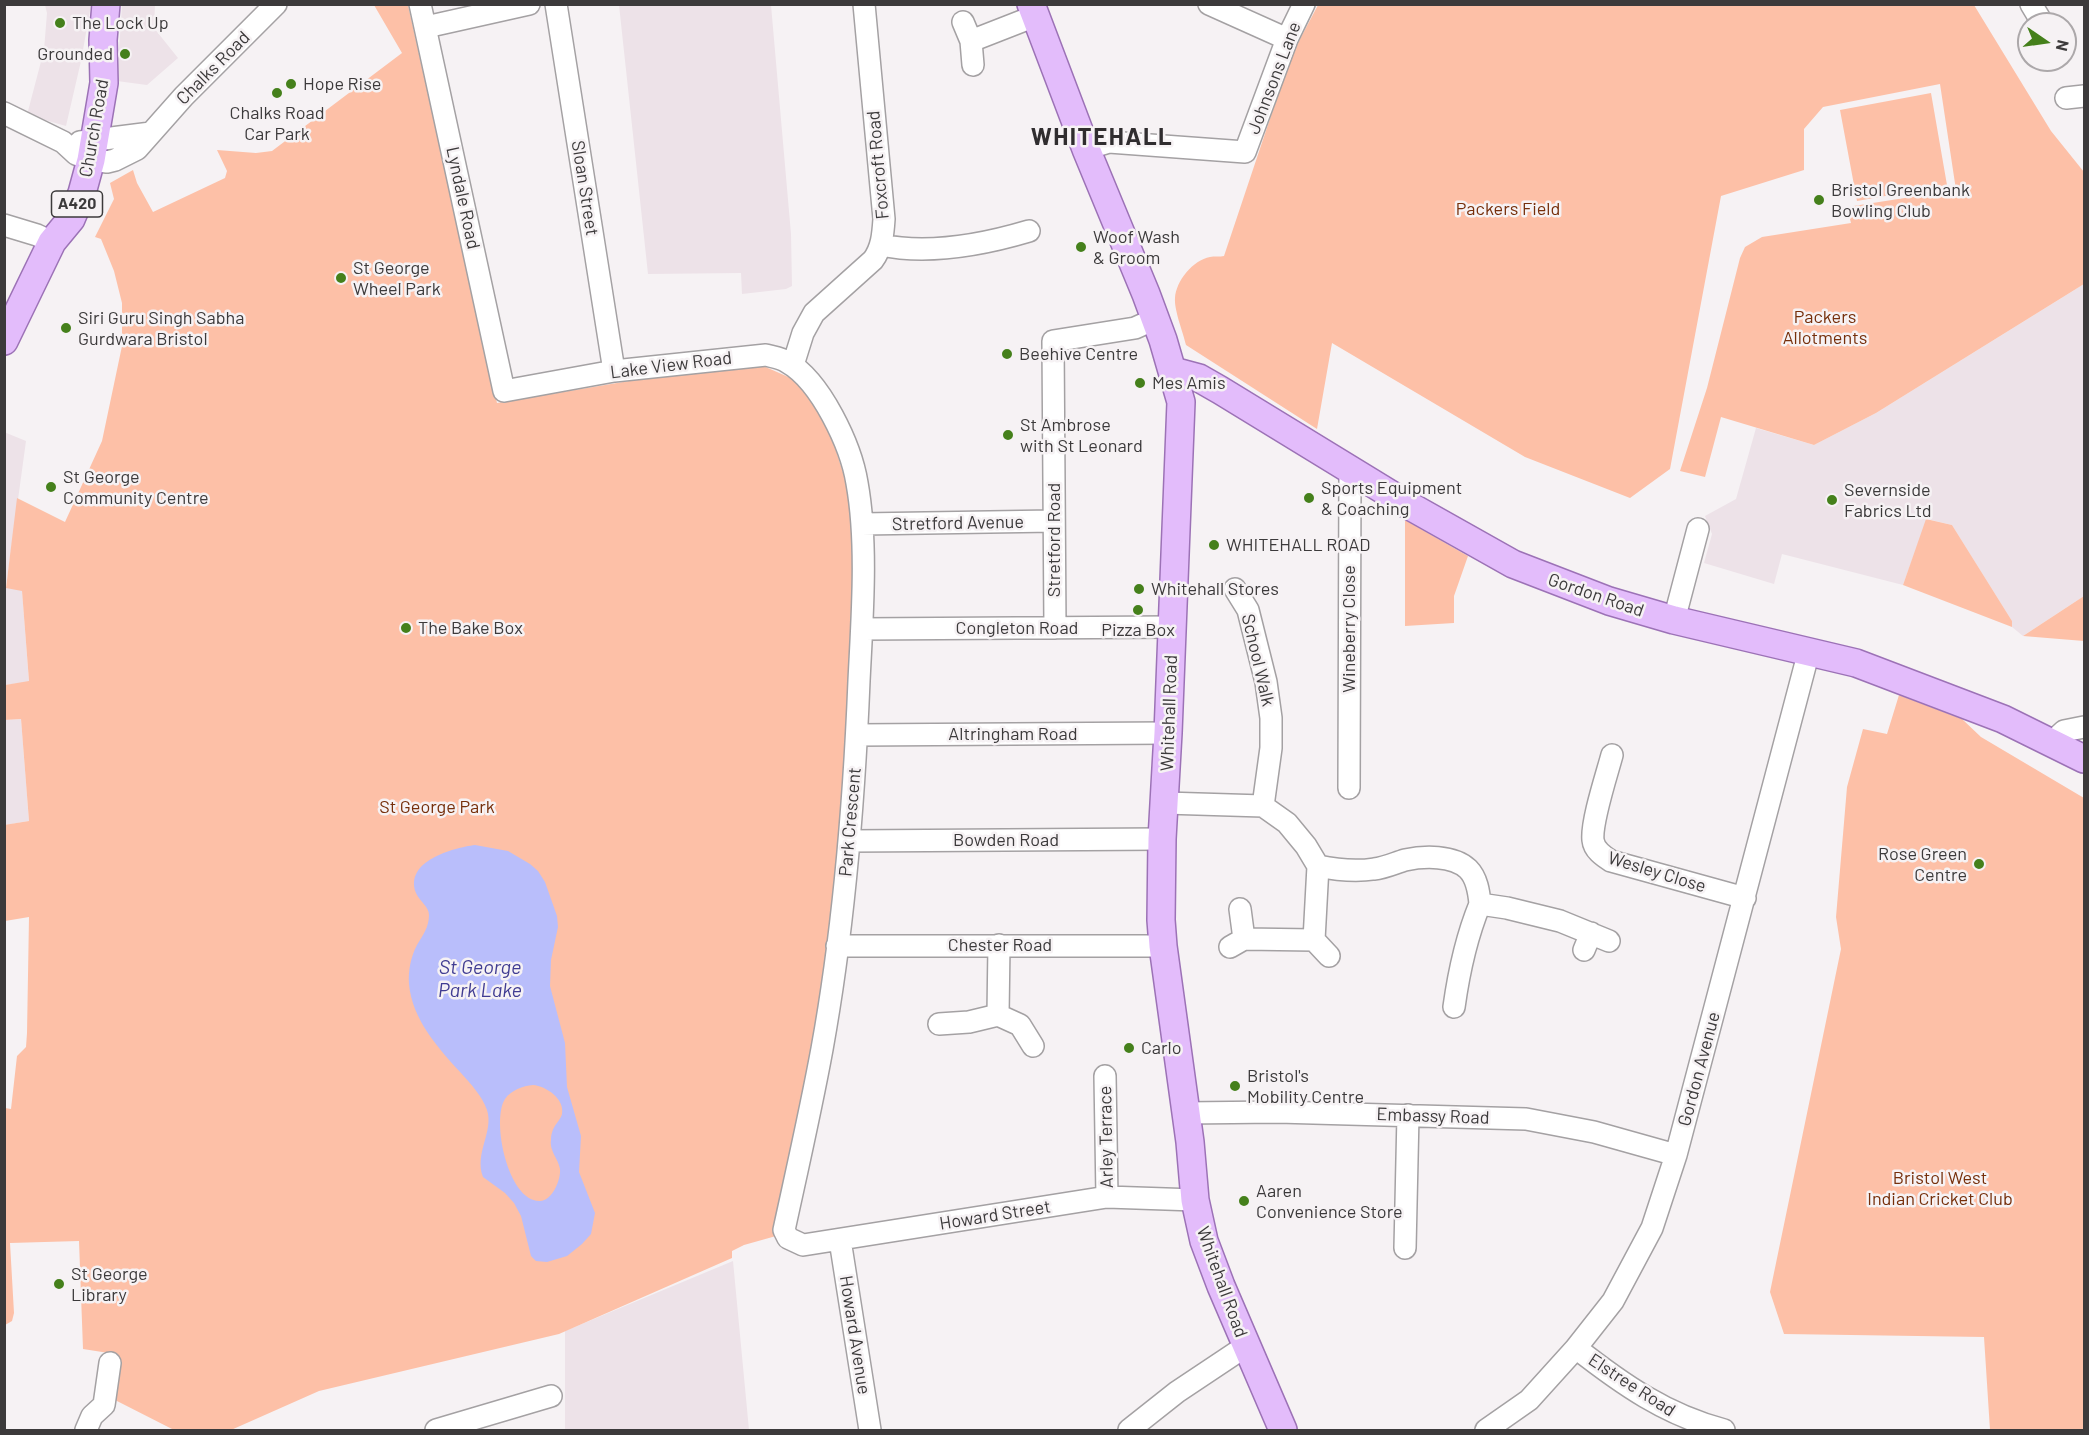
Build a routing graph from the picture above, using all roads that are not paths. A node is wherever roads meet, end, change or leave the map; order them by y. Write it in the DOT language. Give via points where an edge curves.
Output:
graph roads {
  1 [pos="106,4"];
  2 [pos="276,4"];
  3 [pos="420,4"];
  4 [pos="530,4"];
  5 [pos="556,4"];
  6 [pos="864,4"];
  7 [pos="1209,4"];
  8 [pos="1304,4"];
  9 [pos="1033,10"];
  10 [pos="426,27"];
  11 [pos="1287,39"];
  12 [pos="972,64"];
  13 [pos="5,115"];
  14 [pos="81,148"];
  15 [pos="1086,149"];
  16 [pos="4,225"];
  17 [pos="1029,231"];
  18 [pos="52,242"];
  19 [pos="880,245"];
  20 [pos="1155,319"];
  21 [pos="4,341"];
  22 [pos="793,365"];
  23 [pos="614,371"];
  24 [pos="1173,371"];
  25 [pos="504,391"];
  26 [pos="822,397"];
  27 [pos="1350,470"];
  28 [pos="1054,517"];
  29 [pos="862,524"];
  30 [pos="1698,529"];
  31 [pos="1235,589"];
  32 [pos="1674,620"];
  33 [pos="1172,627"];
  34 [pos="1055,628"];
  35 [pos="862,629"];
  36 [pos="1809,651"];
  37 [pos="2085,726"];
  38 [pos="1168,733"];
  39 [pos="857,735"];
  40 [pos="2052,742"];
  41 [pos="1612,755"];
  42 [pos="2085,759"];
  43 [pos="1349,788"];
  44 [pos="1165,803"];
  45 [pos="1263,806"];
  46 [pos="1162,838"];
  47 [pos="849,842"];
  48 [pos="1318,867"];
  49 [pos="1745,898"];
  50 [pos="1480,904"];
  51 [pos="1240,909"];
  52 [pos="1314,940"];
  53 [pos="1595,942"];
  54 [pos="999,945"];
  55 [pos="837,946"];
  56 [pos="1162,946"];
  57 [pos="1329,956"];
  58 [pos="1454,1007"];
  59 [pos="998,1015"];
  60 [pos="939,1024"];
  61 [pos="1033,1046"];
  62 [pos="1105,1076"];
  63 [pos="1185,1113"];
  64 [pos="1408,1115"];
  65 [pos="1676,1155"];
  66 [pos="1107,1197"];
  67 [pos="1196,1200"];
  68 [pos="840,1240"];
  69 [pos="796,1243"];
  70 [pos="1405,1248"];
  71 [pos="1246,1346"];
  72 [pos="1576,1348"];
  73 [pos="110,1363"];
  74 [pos="551,1396"];
  75 [pos="477,1425"];
  76 [pos="86,1431"];
  77 [pos="436,1431"];
  78 [pos="870,1431"];
  79 [pos="1129,1431"];
  80 [pos="1283,1431"];
  81 [pos="1486,1431"];
  82 [pos="1724,1431"];
  1 -- 14 [label="main road, Church Road / A420" via="103,40 88,91"];
  2 -- 14 [label="street, Chalks Road" via="137,149 107,162"];
  3 -- 10 [label="street, Lyndale Road"];
  4 -- 10 [label="street"];
  5 -- 23 [label="street, Sloan Street"];
  6 -- 19 [label="street, Foxcroft Road" via="884,219"];
  7 -- 11 [label="street"];
  8 -- 11 [label="street, Johnsons Lane"];
  9 -- 12 [label="street" via="967,31"];
  9 -- 15 [label="main road, Whitehall Road"];
  10 -- 25 [label="street, Lyndale Road"];
  11 -- 15 [label="street, Johnsons Lane" via="1245,152 1109,142"];
  13 -- 14 [label="street"];
  14 -- 18 [label="main road, Church Road / A420" via="82,193 71,219"];
  15 -- 20 [label="main road, Whitehall Road"];
  16 -- 18 [label="street"];
  17 -- 19 [label="street" via="948,247 913,249"];
  18 -- 21 [label="main road, Church Road / A420"];
  19 -- 22 [label="street, Foxcroft Road" via="873,260 814,313"];
  20 -- 24 [label="main road, Whitehall Road"];
  20 -- 28 [label="street, Stretford Road" via="1135,328 1053,341"];
  22 -- 23 [label="street, Lake View Road" via="766,355"];
  22 -- 26 [label="street, Lake View Road"];
  23 -- 25 [label="street, Lake View Road"];
  24 -- 27 [label="main road, Gordon Road" via="1221,390"];
  24 -- 33 [label="main road, Whitehall Road" via="1181,402"];
  26 -- 29 [label="street, Park Crescent" via="840,429 857,481"];
  27 -- 32 [label="main road, Gordon Road" via="1513,564 1578,591"];
  27 -- 43 [label="street, Wineberry Close"];
  28 -- 29 [label="street, Stretford Avenue"];
  28 -- 34 [label="street, Stretford Road"];
  29 -- 35 [label="street, Park Crescent"];
  30 -- 32 [label="street"];
  31 -- 45 [label="street, School Walk" via="1248,610 1266,682 1271,748"];
  32 -- 36 [label="main road, Gordon Road"];
  33 -- 34 [label="street, Congleton Road"];
  33 -- 38 [label="main road, Whitehall Road"];
  34 -- 35 [label="street, Congleton Road"];
  35 -- 39 [label="street, Park Crescent"];
  36 -- 40 [label="main road, Gordon Road" via="1856,663 2003,719"];
  36 -- 49 [label="street, Gordon Avenue"];
  37 -- 40 [label="street" via="2064,731"];
  38 -- 39 [label="street, Altringham Road"];
  38 -- 44 [label="main road, Whitehall Road"];
  39 -- 47 [label="street, Park Crescent"];
  40 -- 42 [label="main road, Gordon Road"];
  41 -- 49 [label="street, Wesley Close" via="1594,825 1593,840 1600,854 1611,861"];
  44 -- 45 [label="street"];
  44 -- 46 [label="main road, Whitehall Road"];
  45 -- 48 [label="street" via="1287,822"];
  46 -- 47 [label="street, Bowden Road"];
  46 -- 56 [label="main road, Whitehall Road"];
  47 -- 55 [label="street, Park Crescent"];
  48 -- 50 [label="street" via="1344,871 1376,869 1427,857 1449,860 1468,869 1479,891"];
  48 -- 52 [label="street"];
  49 -- 65 [label="street, Gordon Avenue"];
  50 -- 53 [label="street" via="1560,921"];
  50 -- 58 [label="street" via="1469,930 1466,986"];
  51 -- 52 [label="street" via="1237,943"];
  52 -- 57 [label="street"];
  54 -- 55 [label="street, Chester Road"];
  54 -- 56 [label="street, Chester Road"];
  54 -- 59 [label="street"];
  55 -- 69 [label="street, Park Crescent" via="822,1048 784,1230"];
  56 -- 63 [label="main road, Whitehall Road"];
  59 -- 60 [label="street"];
  59 -- 61 [label="street" via="1020,1025"];
  62 -- 66 [label="street, Arley Terrace"];
  63 -- 64 [label="street, Embassy Road"];
  63 -- 67 [label="main road, Whitehall Road"];
  64 -- 65 [label="street, Embassy Road" via="1526,1119 1594,1132"];
  64 -- 70 [label="street"];
  65 -- 72 [label="street, Gordon Avenue" via="1652,1228 1613,1301"];
  66 -- 67 [label="street, Howard Street"];
  66 -- 68 [label="street, Howard Street"];
  67 -- 71 [label="main road, Whitehall Road" via="1204,1241"];
  68 -- 69 [label="street, Howard Street"];
  68 -- 78 [label="street, Howard Avenue"];
  71 -- 79 [label="street" via="1177,1392"];
  71 -- 80 [label="main road, Whitehall Road"];
  72 -- 81 [label="street, Gordon Avenue" via="1529,1400"];
  72 -- 82 [label="street, Elstree Road" via="1649,1401 1688,1420"];
  73 -- 76 [label="street" via="104,1405 92,1416"];
  74 -- 75 [label="street"];
  75 -- 77 [label="street"];
}
